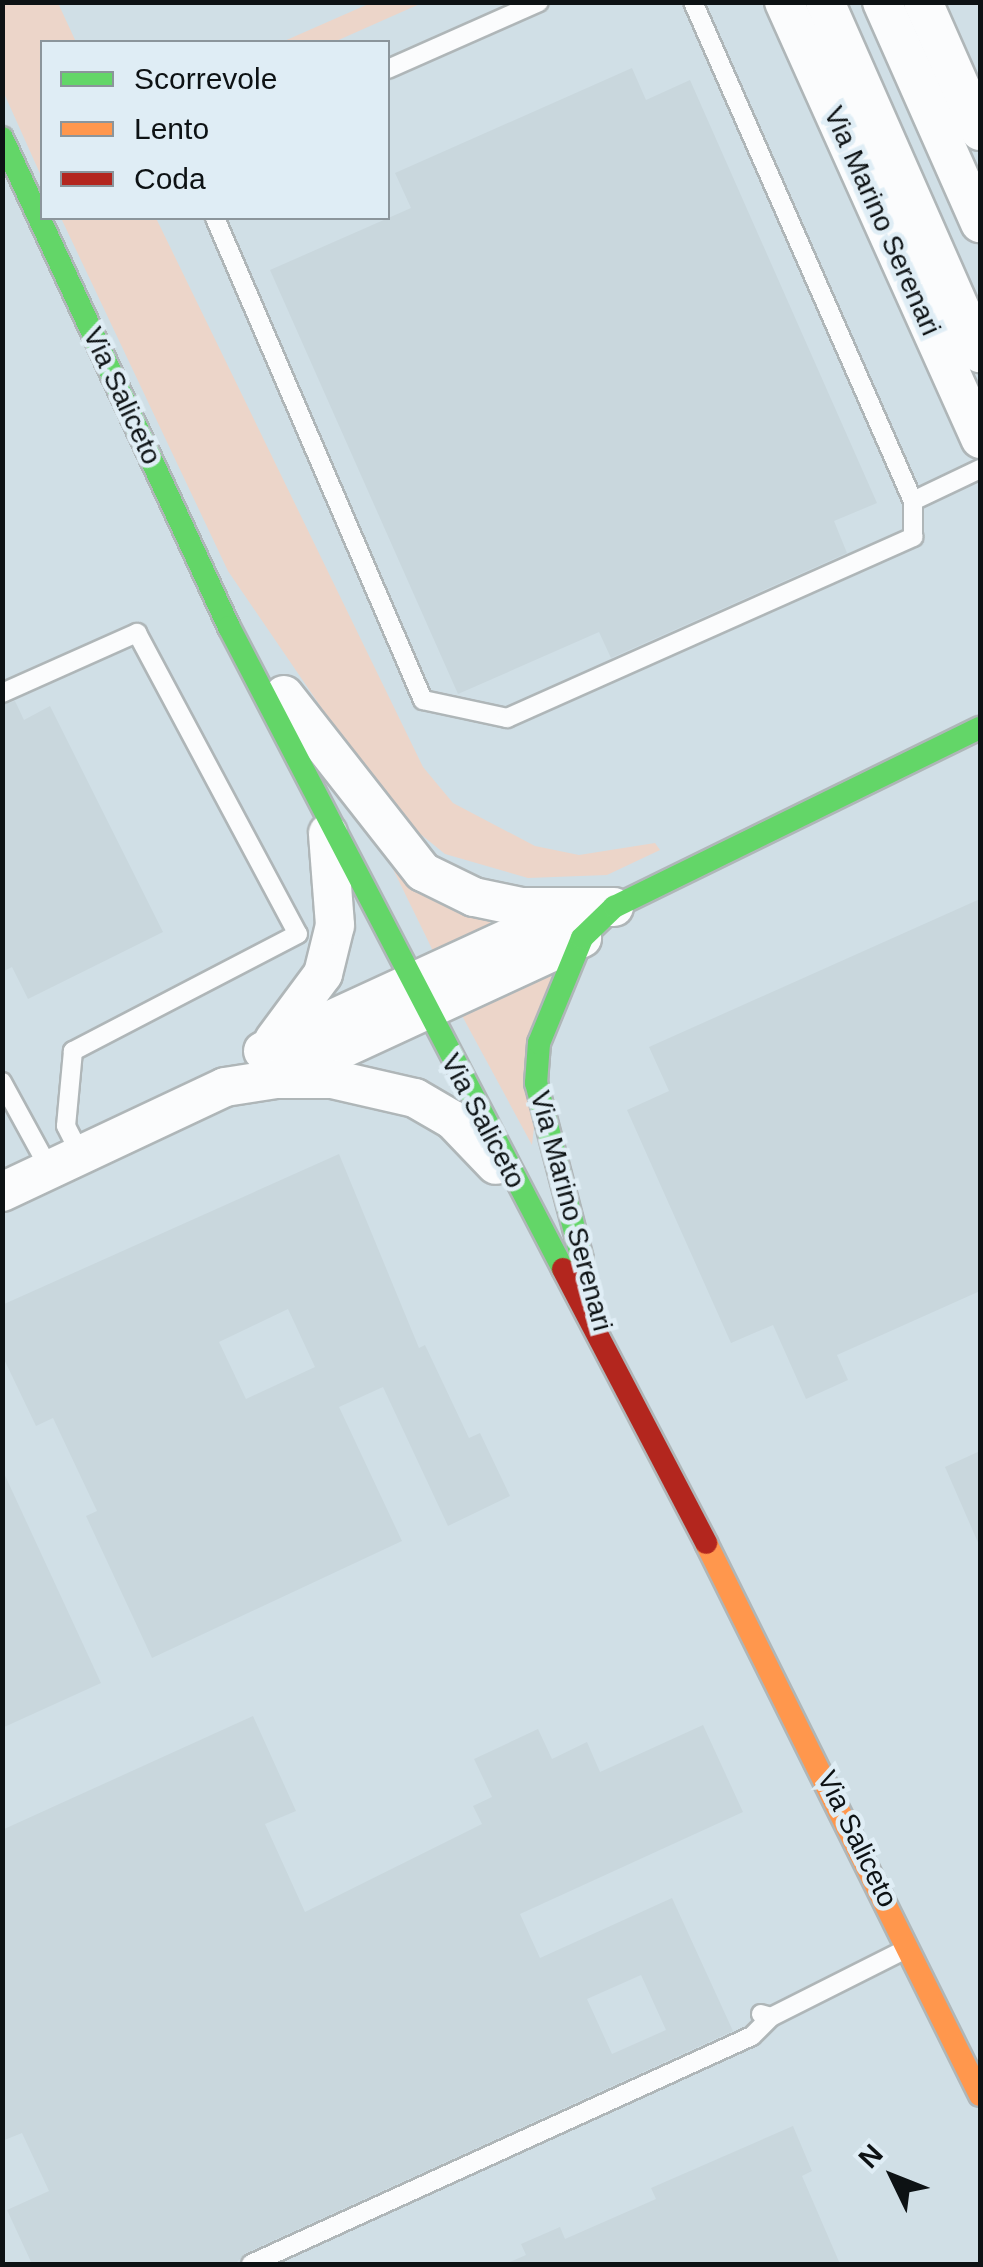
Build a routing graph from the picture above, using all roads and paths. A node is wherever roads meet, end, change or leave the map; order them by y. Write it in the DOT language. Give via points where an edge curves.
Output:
graph roads {
  1 [pos="539,2"];
  2 [pos="692,2"];
  3 [pos="784,2"];
  4 [pos="825,2"];
  5 [pos="882,2"];
  6 [pos="923,2"];
  7 [pos="390,68"];
  8 [pos="980,131"];
  9 [pos="2,138"];
  10 [pos="40,220"];
  11 [pos="40,220"];
  12 [pos="216,220"];
  13 [pos="980,223"];
  14 [pos="980,353"];
  15 [pos="980,439"];
  16 [pos="980,469"];
  17 [pos="913,501"];
  18 [pos="229,627"];
  19 [pos="2,693"];
  20 [pos="980,728"];
  21 [pos="327,819"];
  22 [pos="614,907"];
  23 [pos="573,926"];
  24 [pos="418,995"];
  25 [pos="270,1065"];
  26 [pos="2,1082"];
  27 [pos="65,1162"];
  28 [pos="6,1182"];
  29 [pos="518,1188"];
  30 [pos="614,1371"];
  31 [pos="909,1948"];
  32 [pos="980,2096"];
  33 [pos="251,2264"];
  1 -- 7 [label="lane"];
  2 -- 17 [label="lane"];
  3 -- 15 [label="street, Via Marino Serenari"];
  4 -- 14 [label="street, Via Marino Serenari"];
  5 -- 13 [label="street"];
  6 -- 8 [label="street"];
  9 -- 11 [label="main road, Via Saliceto"];
  10 -- 18 [label="main road, Via Saliceto"];
  12 -- 17 [label="lane" via="423,700 508,718 913,538"];
  16 -- 17 [label="lane"];
  18 -- 21 [label="main road, Via Saliceto"];
  18 -- 23 [label="street" via="423,872 474,898"];
  19 -- 27 [label="lane" via="137,633 298,934 74,1050"];
  20 -- 22 [label="main road"];
  21 -- 24 [label="main road, Via Saliceto"];
  21 -- 25 [label="street" via="335,925 323,974"];
  22 -- 23 [label="street"];
  23 -- 24 [label="street"];
  23 -- 30 [label="main road, Via Marino Serenari" via="544,1026 536,1083"];
  24 -- 25 [label="street"];
  24 -- 29 [label="main road, Via Saliceto"];
  25 -- 27 [label="street"];
  25 -- 29 [label="street" via="415,1098 453,1120"];
  26 -- 27 [label="lane"];
  27 -- 28 [label="street"];
  29 -- 30 [label="main road, Via Saliceto"];
  30 -- 31 [label="main road, Via Saliceto"];
  31 -- 32 [label="main road, Via Saliceto"];
  31 -- 33 [label="lane" via="764,2015 752,2036"];
}
